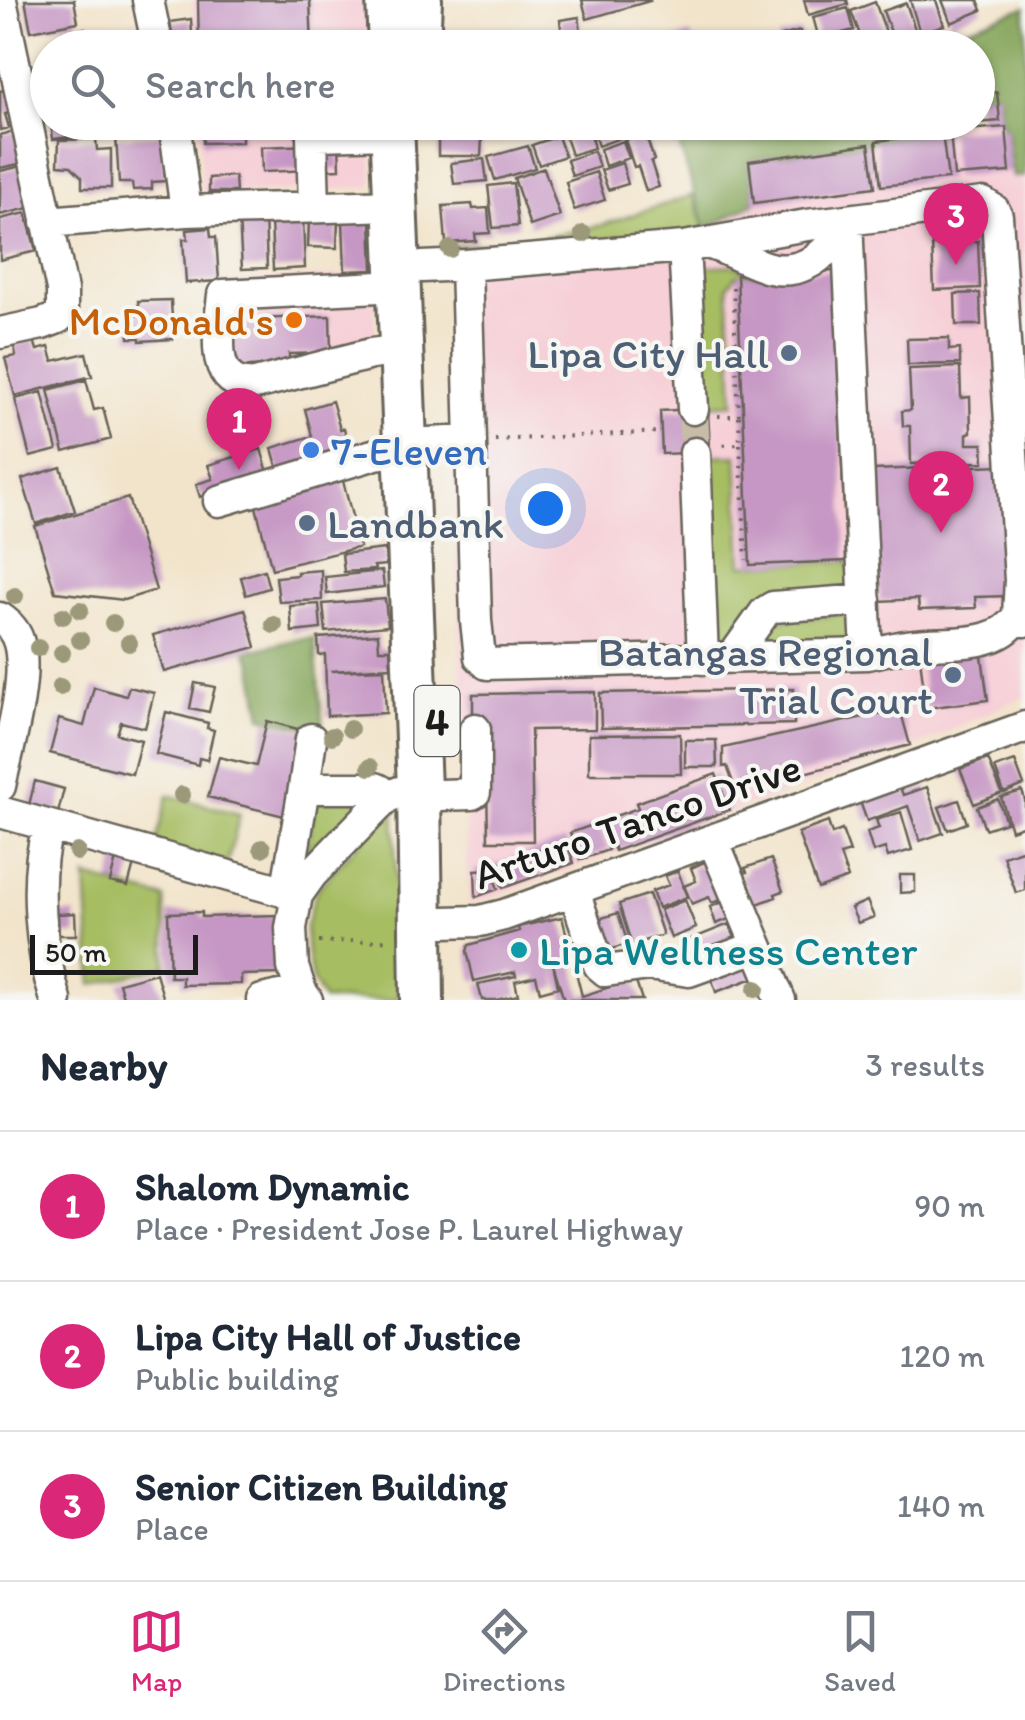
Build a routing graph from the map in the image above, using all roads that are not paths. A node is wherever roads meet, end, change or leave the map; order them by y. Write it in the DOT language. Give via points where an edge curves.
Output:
graph roads {
  1 [pos="1,0"];
  2 [pos="148,0"];
  3 [pos="388,0"];
  4 [pos="420,0"];
  5 [pos="154,30"];
  6 [pos="389,30"];
  7 [pos="419,30"];
  8 [pos="30,140"];
  9 [pos="30,140"];
  10 [pos="176,140"];
  11 [pos="312,140"];
  12 [pos="400,140"];
  13 [pos="402,140"];
  14 [pos="396,205"];
  15 [pos="314,208"];
  16 [pos="186,211"];
  17 [pos="47,222"];
  18 [pos="848,230"];
  19 [pos="694,245"];
  20 [pos="466,265"];
  21 [pos="411,276"];
  22 [pos="1014,316"];
  23 [pos="0,333"];
  24 [pos="402,350"];
  25 [pos="700,413"];
  26 [pos="478,441"];
  27 [pos="417,446"];
  28 [pos="702,449"];
  29 [pos="238,498"];
  30 [pos="865,600"];
  31 [pos="0,618"];
  32 [pos="1022,618"];
  33 [pos="867,654"];
  34 [pos="718,658"];
  35 [pos="1025,728"];
  36 [pos="475,729"];
  37 [pos="311,739"];
  38 [pos="0,786"];
  39 [pos="304,788"];
  40 [pos="415,794"];
  41 [pos="0,812"];
  42 [pos="48,827"];
  43 [pos="714,840"];
  44 [pos="574,891"];
  45 [pos="291,894"];
  46 [pos="444,922"];
  47 [pos="742,952"];
  48 [pos="304,995"];
  49 [pos="56,1000"];
  50 [pos="262,1000"];
  51 [pos="422,1000"];
  52 [pos="444,1000"];
  53 [pos="780,1000"];
  1 -- 9 [label="street"];
  2 -- 5 [label="street"];
  3 -- 6 [label="highway"];
  4 -- 7 [label="highway"];
  8 -- 17 [label="street"];
  10 -- 16 [label="street"];
  11 -- 15 [label="street"];
  12 -- 14 [label="highway, 4"];
  13 -- 21 [label="highway, 4"];
  14 -- 15 [label="street"];
  14 -- 21 [label="highway, 4"];
  15 -- 16 [label="street"];
  16 -- 17 [label="street"];
  17 -- 23 [label="street" via="62,310 42,324"];
  18 -- 19 [label="street" via="807,225"];
  18 -- 19 [label="street" via="820,257 790,270"];
  18 -- 22 [label="street" via="982,203 997,216"];
  18 -- 30 [label="street"];
  19 -- 20 [label="street"];
  19 -- 25 [label="street"];
  20 -- 21 [label="street"];
  20 -- 26 [label="street"];
  21 -- 24 [label="highway, 4"];
  21 -- 24 [label="street" via="222,295 218,348 222,364 241,385"];
  21 -- 27 [label="highway, 4"];
  22 -- 32 [label="street"];
  24 -- 27 [label="highway, 4"];
  26 -- 27 [label="street"];
  26 -- 34 [label="street" via="476,622 487,664"];
  27 -- 29 [label="street"];
  27 -- 40 [label="highway, 4"];
  28 -- 34 [label="street"];
  30 -- 33 [label="street"];
  30 -- 34 [label="street" via="773,606"];
  31 -- 38 [label="street" via="13,629 20,661"];
  32 -- 33 [label="street" via="980,640"];
  33 -- 34 [label="street"];
  35 -- 43 [label="street, Arturo Tanco Drive"];
  36 -- 40 [label="street" via="475,792"];
  37 -- 39 [label="street"];
  39 -- 40 [label="street"];
  39 -- 45 [label="street"];
  40 -- 45 [label="street"];
  40 -- 46 [label="highway, 4"];
  40 -- 51 [label="highway, 4"];
  41 -- 42 [label="street"];
  42 -- 45 [label="street"];
  42 -- 49 [label="street" via="41,916"];
  43 -- 44 [label="street, Arturo Tanco Drive"];
  43 -- 53 [label="street"];
  44 -- 46 [label="street, Arturo Tanco Drive" via="491,919"];
  44 -- 47 [label="street" via="606,971 649,965 689,970"];
  45 -- 48 [label="street" via="292,967"];
  46 -- 52 [label="highway, 4"];
  48 -- 50 [label="street"];
}
